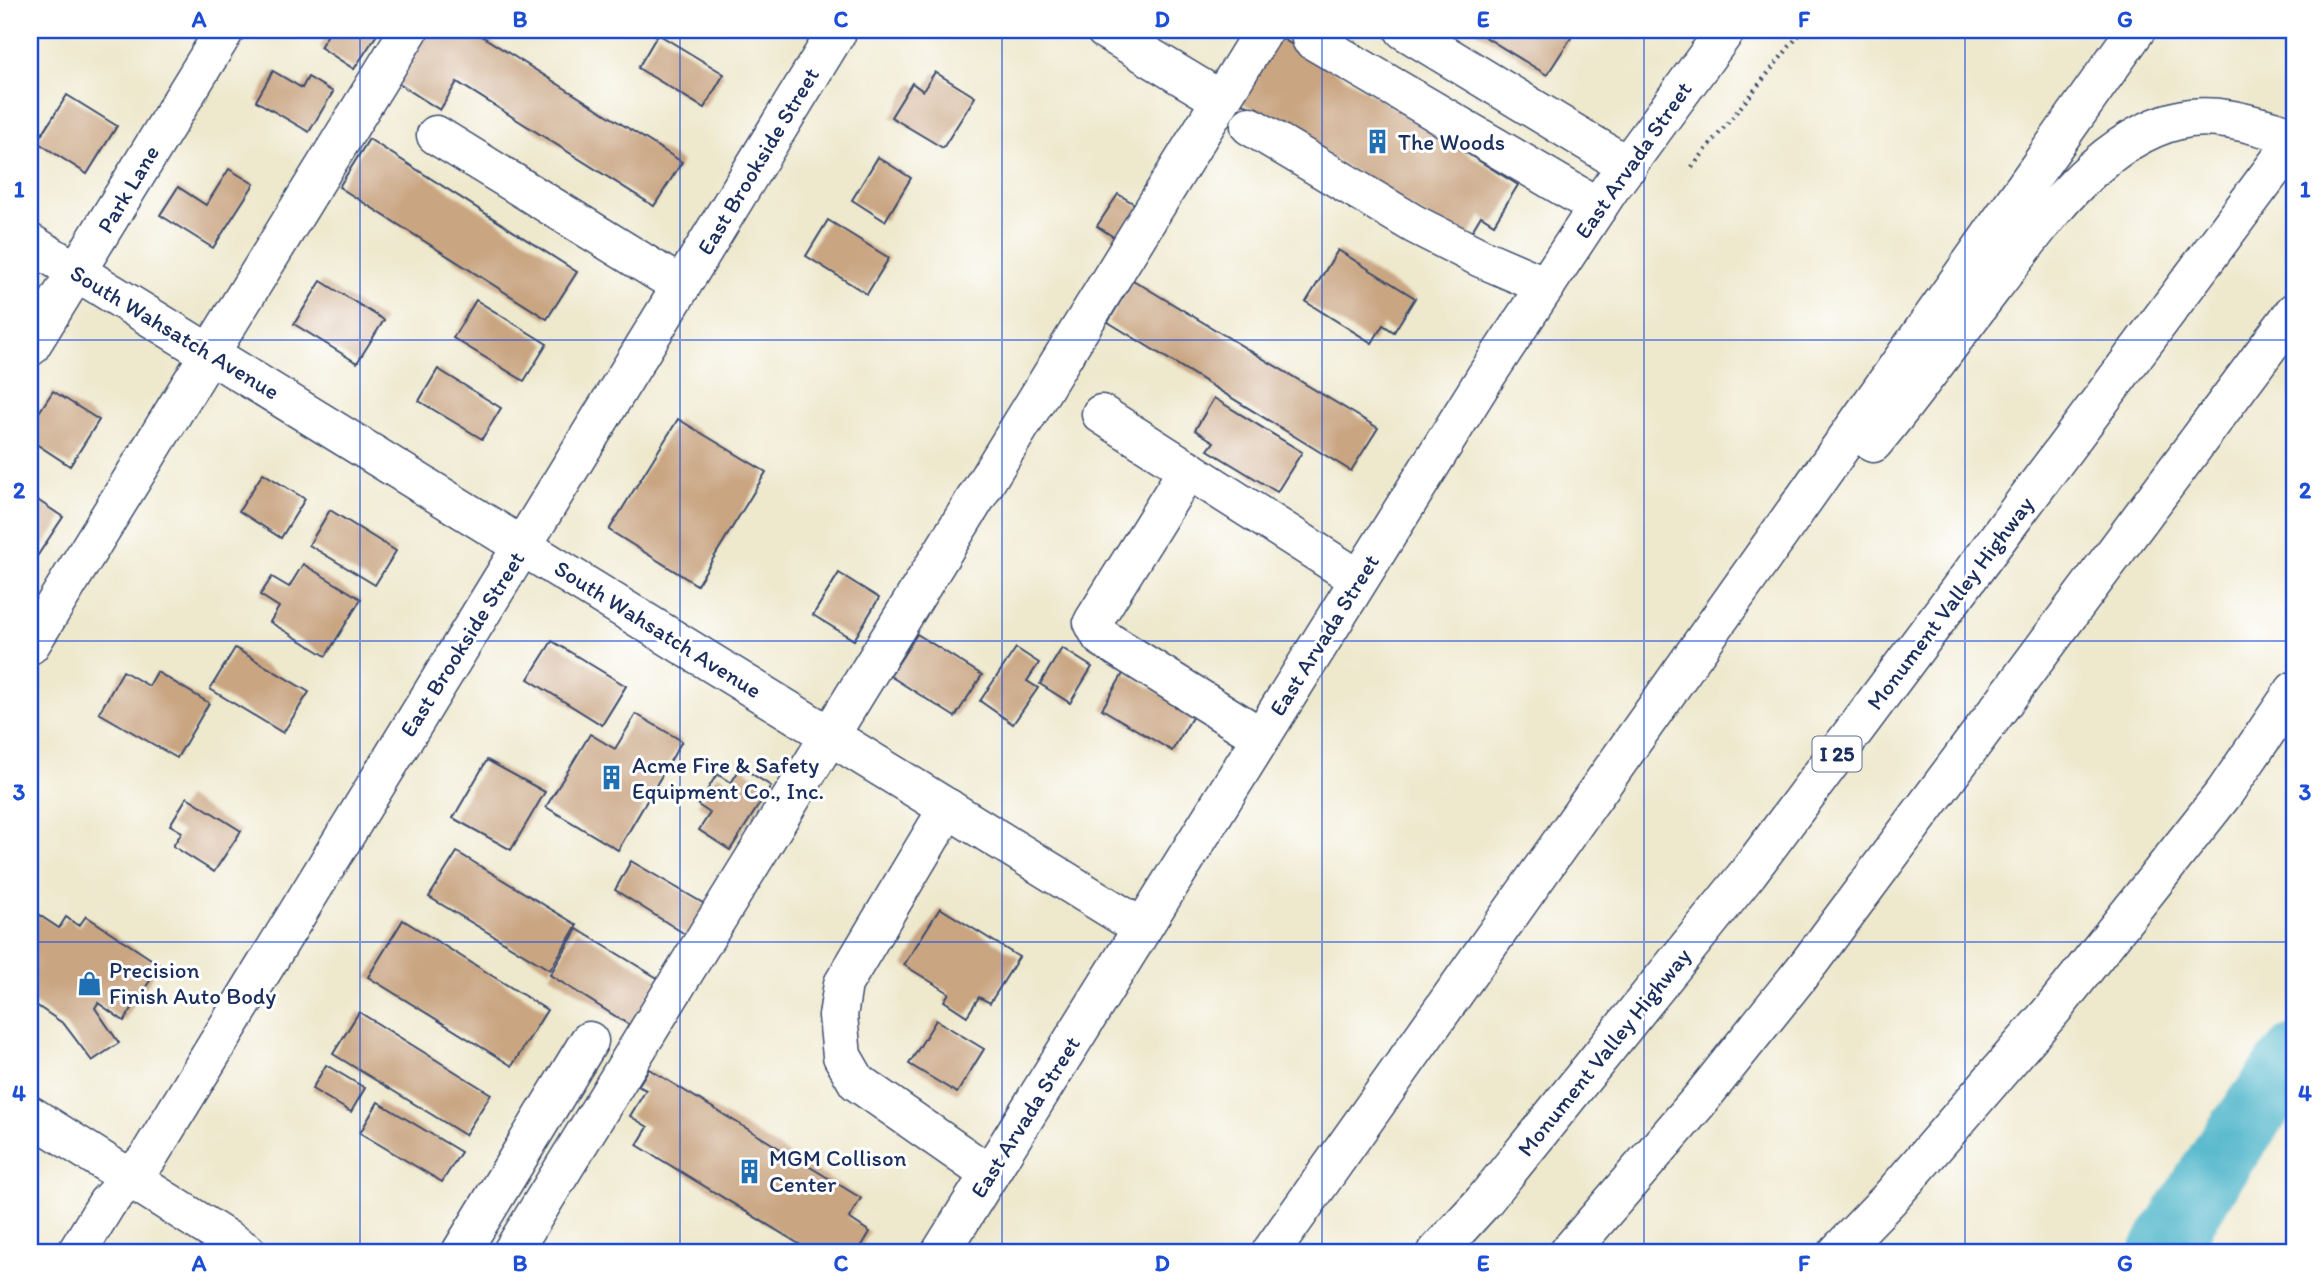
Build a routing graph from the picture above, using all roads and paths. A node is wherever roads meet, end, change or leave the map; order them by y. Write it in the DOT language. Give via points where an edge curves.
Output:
graph roads {
  1 [pos="225,30"];
  2 [pos="409,30"];
  3 [pos="1105,30"];
  4 [pos="1264,30"];
  5 [pos="1404,30"];
  6 [pos="1726,30"];
  7 [pos="1803,30"];
  8 [pos="2136,30"];
  9 [pos="824,38"];
  10 [pos="1311,39"];
  11 [pos="1221,100"];
  12 [pos="1250,126"];
  13 [pos="436,135"];
  14 [pos="2294,139"];
  15 [pos="1628,166"];
  16 [pos="1692,167"];
  17 [pos="1598,207"];
  18 [pos="30,243"];
  19 [pos="77,272"];
  20 [pos="681,286"];
  21 [pos="1546,286"];
  22 [pos="2294,312"];
  23 [pos="30,347"];
  24 [pos="211,353"];
  25 [pos="1101,414"];
  26 [pos="1188,469"];
  27 [pos="523,546"];
  28 [pos="1359,579"];
  29 [pos="1701,644"];
  30 [pos="30,645"];
  31 [pos="2294,681"];
  32 [pos="2284,705"];
  33 [pos="831,736"];
  34 [pos="1261,737"];
  35 [pos="948,808"];
  36 [pos="1142,928"];
  37 [pos="589,1041"];
  38 [pos="30,1115"];
  39 [pos="989,1174"];
  40 [pos="128,1179"];
  41 [pos="77,1252"];
  42 [pos="247,1252"];
  43 [pos="461,1252"];
  44 [pos="512,1252"];
  45 [pos="941,1252"];
  46 [pos="1271,1252"];
  47 [pos="1437,1252"];
  48 [pos="1569,1252"];
  49 [pos="1838,1252"];
  1 -- 19 [label="main road, Park Lane"];
  2 -- 24 [label="main road"];
  3 -- 11 [label="main road"];
  4 -- 11 [label="main road"];
  5 -- 15 [label="main road"];
  6 -- 15 [label="main road, East Arvada Street"];
  7 -- 16 [label="path"];
  8 -- 29 [label="main road"];
  9 -- 20 [label="main road, East Brookside Street"];
  10 -- 17 [label="main road"];
  11 -- 33 [label="main road"];
  12 -- 21 [label="main road" via="1414,224"];
  13 -- 20 [label="main road"];
  14 -- 29 [label="main road" via="2243,122 2180,120 2140,135 2096,166 2046,218 1882,432"];
  14 -- 47 [label="main road, Monument Valley Highway / I 25" via="1748,873 1483,1202"];
  15 -- 17 [label="main road, East Arvada Street"];
  17 -- 21 [label="main road, East Arvada Street"];
  18 -- 19 [label="main road, South Wahsatch Avenue"];
  19 -- 23 [label="main road, Park Lane"];
  19 -- 24 [label="main road, South Wahsatch Avenue"];
  20 -- 27 [label="main road, East Brookside Street"];
  21 -- 28 [label="main road, East Arvada Street"];
  22 -- 48 [label="main road" via="1810,962"];
  24 -- 27 [label="main road, South Wahsatch Avenue"];
  24 -- 30 [label="main road"];
  25 -- 26 [label="main road"];
  26 -- 28 [label="main road"];
  26 -- 34 [label="main road" via="1093,622 1101,637"];
  27 -- 33 [label="main road, South Wahsatch Avenue"];
  27 -- 40 [label="main road, East Brookside Street" via="147,1159"];
  28 -- 34 [label="main road, East Arvada Street"];
  29 -- 46 [label="main road"];
  31 -- 32 [label="main road"];
  32 -- 49 [label="main road" via="2225,792 2054,1008"];
  33 -- 35 [label="main road, South Wahsatch Avenue"];
  33 -- 44 [label="main road"];
  34 -- 36 [label="main road, East Arvada Street"];
  35 -- 36 [label="main road, South Wahsatch Avenue"];
  35 -- 39 [label="main road" via="843,984 838,1016 842,1056 857,1083"];
  36 -- 39 [label="main road, East Arvada Street"];
  37 -- 43 [label="main road"];
  38 -- 40 [label="main road"];
  39 -- 45 [label="main road, East Arvada Street"];
  40 -- 41 [label="main road, East Brookside Street"];
  40 -- 42 [label="main road"];
}
